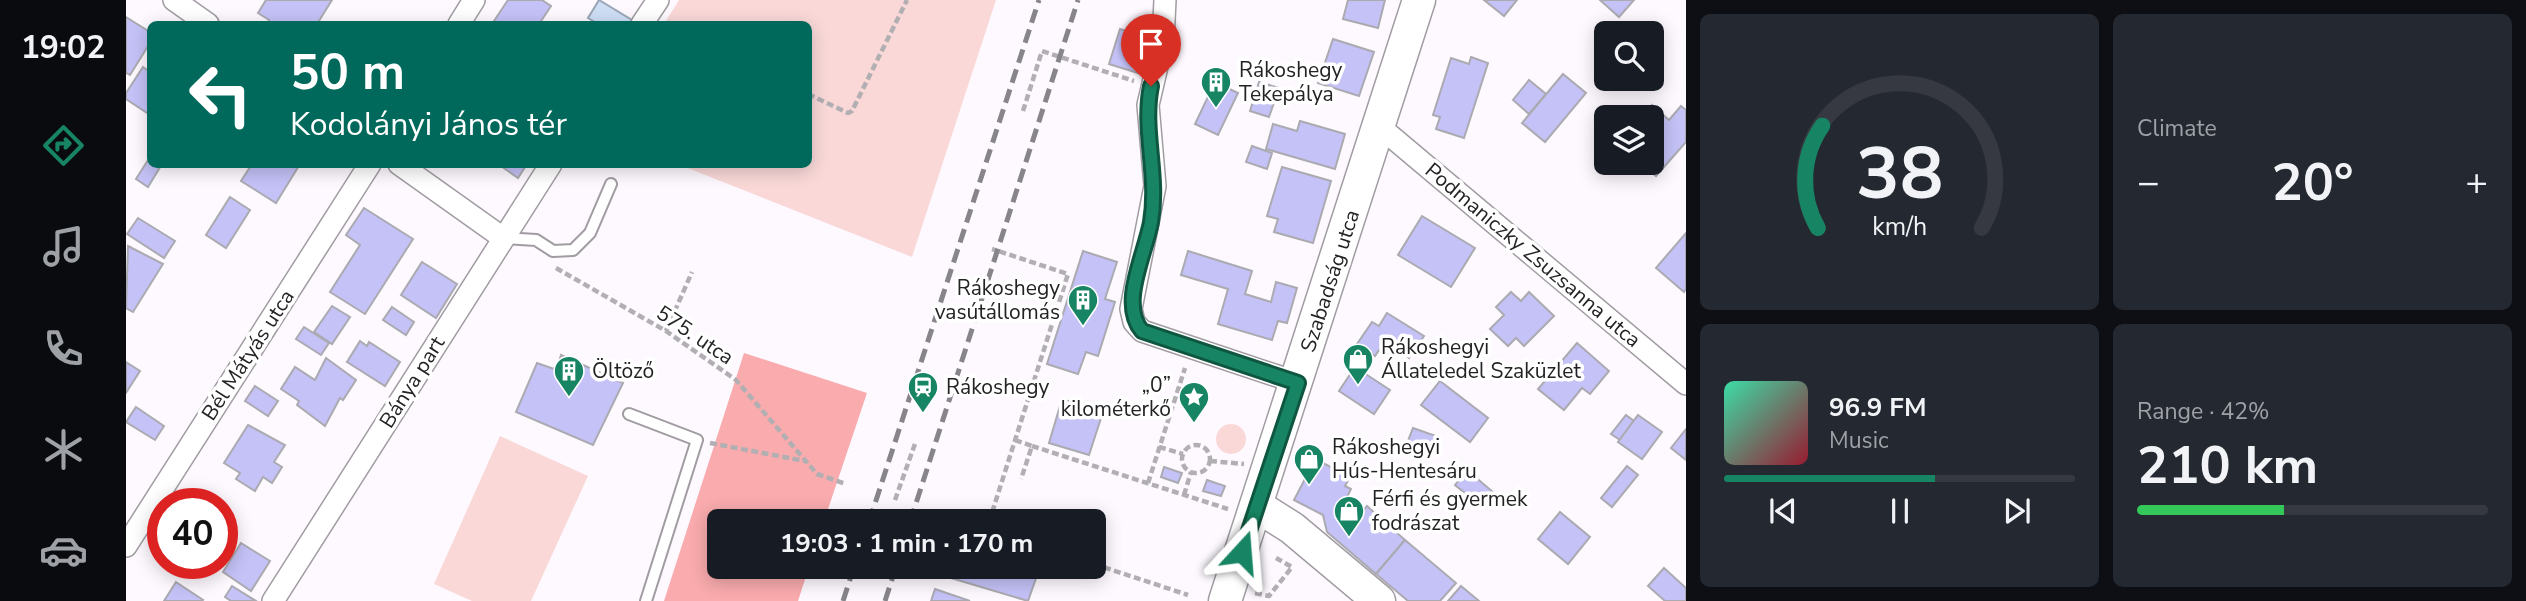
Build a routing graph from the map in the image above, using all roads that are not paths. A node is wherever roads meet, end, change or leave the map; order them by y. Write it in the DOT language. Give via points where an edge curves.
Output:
graph roads {
  1 [pos="174,0"];
  2 [pos="474,0"];
  3 [pos="658,0"];
  4 [pos="1165,0"];
  5 [pos="1419,0"];
  6 [pos="204,21"];
  7 [pos="460,21"];
  8 [pos="644,21"];
  9 [pos="1380,127"];
  10 [pos="367,168"];
  11 [pos="405,168"];
  12 [pos="548,168"];
  13 [pos="611,184"];
  14 [pos="503,238"];
  15 [pos="1298,383"];
  16 [pos="1686,384"];
  17 [pos="629,414"];
  18 [pos="1246,508"];
  19 [pos="126,546"];
  20 [pos="1239,597"];
  21 [pos="273,601"];
  22 [pos="646,601"];
  23 [pos="1379,601"];
  1 -- 6 [label="street"];
  2 -- 7 [label="street"];
  3 -- 8 [label="street"];
  4 -- 15 [label="street" via="1163,41 1147,105 1155,186 1131,309 1134,322 1142,331"];
  5 -- 9 [label="street, Szabadság utca"];
  9 -- 15 [label="street, Szabadság utca"];
  9 -- 16 [label="street, Podmaniczky Zsuzsanna utca"];
  10 -- 19 [label="street, Bél Mátyás utca"];
  11 -- 14 [label="street"];
  12 -- 14 [label="street, Bánya part"];
  13 -- 14 [label="lane" via="590,233 573,250 553,251 536,240"];
  14 -- 21 [label="street, Bánya part"];
  15 -- 18 [label="street, Szabadság utca"];
  17 -- 22 [label="lane" via="697,440"];
  18 -- 20 [label="street, Szabadság utca"];
  18 -- 23 [label="street" via="1292,528"];
}
